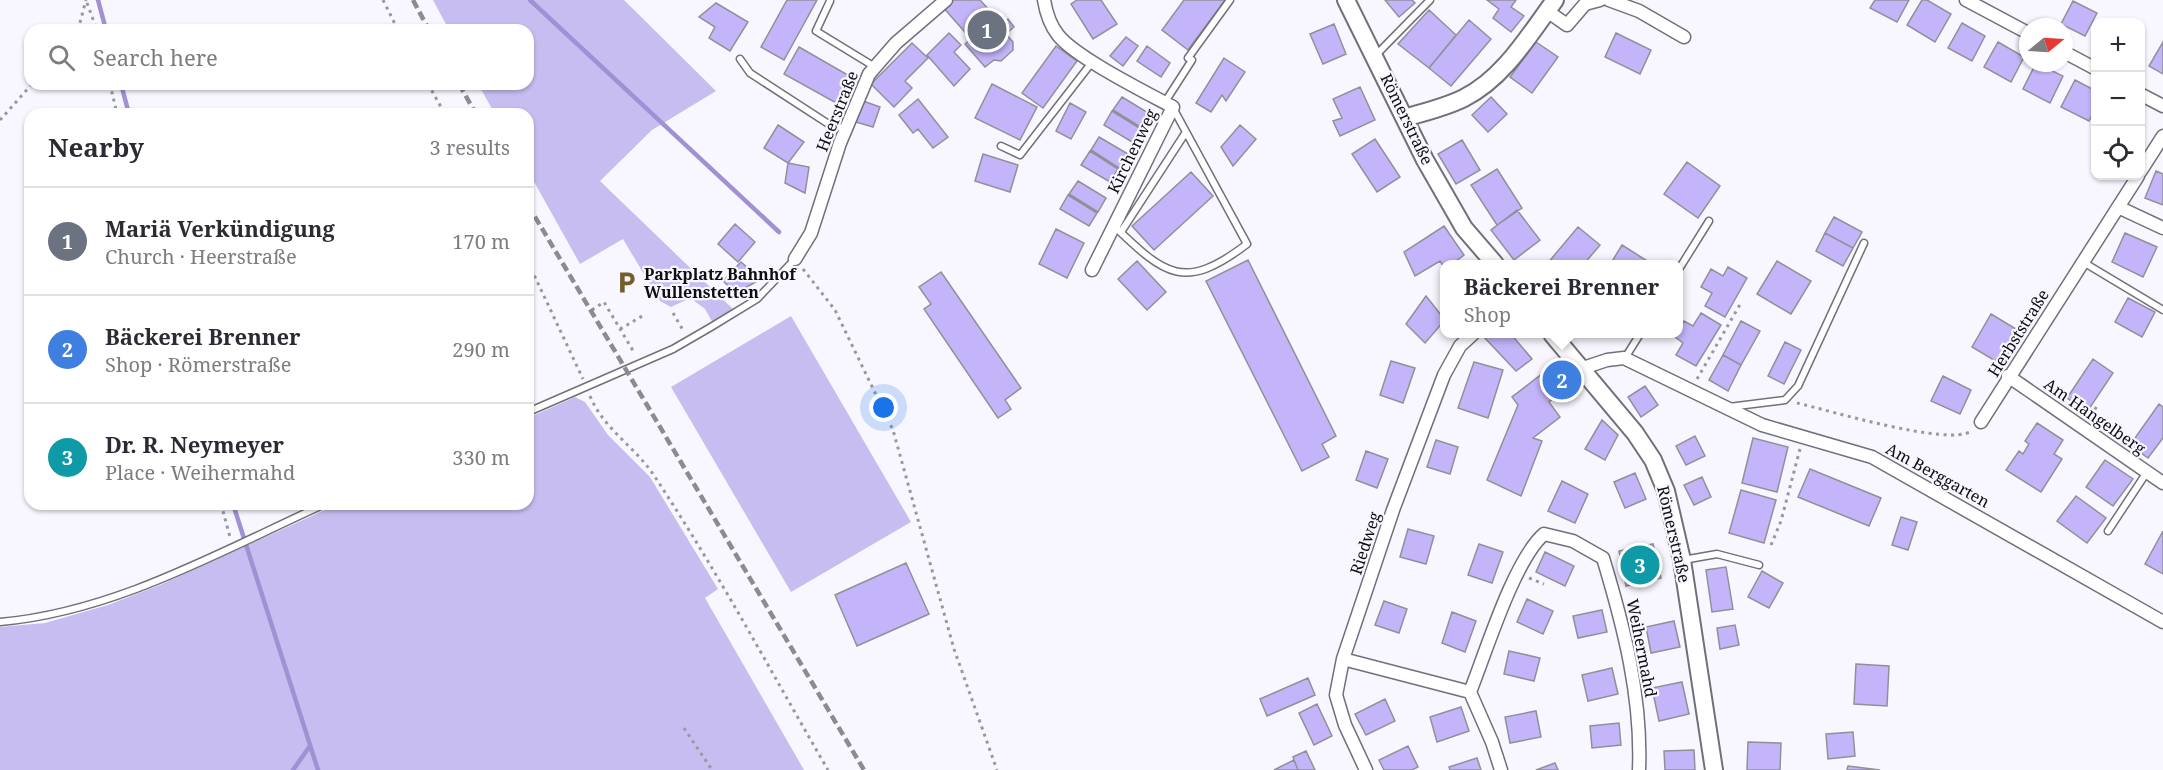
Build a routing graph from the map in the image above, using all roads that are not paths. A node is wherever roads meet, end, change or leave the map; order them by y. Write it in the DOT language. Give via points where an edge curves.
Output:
graph roads {
  1 [pos="946,0"];
  2 [pos="1044,0"];
  3 [pos="1230,0"];
  4 [pos="1346,0"];
  5 [pos="1430,0"];
  6 [pos="1600,0"];
  7 [pos="1609,0"];
  8 [pos="1966,0"];
  9 [pos="830,1"];
  10 [pos="1551,6"];
  11 [pos="2019,28"];
  12 [pos="1684,37"];
  13 [pos="1376,55"];
  14 [pos="2073,57"];
  15 [pos="740,59"];
  16 [pos="1093,61"];
  17 [pos="2091,66"];
  18 [pos="875,67"];
  19 [pos="2145,97"];
  20 [pos="1169,105"];
  21 [pos="2163,106"];
  22 [pos="1407,117"];
  23 [pos="845,129"];
  24 [pos="1186,132"];
  25 [pos="2163,136"];
  26 [pos="1001,146"];
  27 [pos="2145,164"];
  28 [pos="2135,180"];
  29 [pos="2118,207"];
  30 [pos="1709,221"];
  31 [pos="2163,228"];
  32 [pos="1118,229"];
  33 [pos="1864,243"];
  34 [pos="795,259"];
  35 [pos="1491,260"];
  36 [pos="2083,262"];
  37 [pos="1683,263"];
  38 [pos="1092,270"];
  39 [pos="2163,310"];
  40 [pos="1468,338"];
  41 [pos="1556,338"];
  42 [pos="1637,338"];
  43 [pos="1624,358"];
  44 [pos="1583,368"];
  45 [pos="2008,376"];
  46 [pos="1724,408"];
  47 [pos="534,409"];
  48 [pos="1981,422"];
  49 [pos="2147,472"];
  50 [pos="2163,483"];
  51 [pos="312,510"];
  52 [pos="2108,531"];
  53 [pos="1682,560"];
  54 [pos="1759,565"];
  55 [pos="0,622"];
  56 [pos="2163,622"];
  57 [pos="1343,659"];
  58 [pos="1470,692"];
  59 [pos="1366,770"];
  60 [pos="1501,770"];
  61 [pos="1639,770"];
  62 [pos="1714,770"];
  1 -- 18 [label="street, Heerstraße" via="896,43"];
  2 -- 16 [label="street, Kirchenweg" via="1057,34 1073,50"];
  3 -- 20 [label="lane" via="1188,58 1192,60"];
  4 -- 13 [label="main road, Römerstraße"];
  5 -- 13 [label="lane"];
  6 -- 10 [label="street" via="1585,4 1567,25"];
  7 -- 12 [label="street" via="1639,11"];
  8 -- 11 [label="street"];
  9 -- 18 [label="lane" via="816,32"];
  10 -- 22 [label="main road" via="1509,61 1483,87 1450,104"];
  13 -- 22 [label="main road, Römerstraße"];
  14 -- 17 [label="street"];
  15 -- 23 [label="lane" via="750,72 827,123"];
  16 -- 20 [label="street, Kirchenweg"];
  16 -- 26 [label="lane" via="1020,155"];
  18 -- 23 [label="street, Heerstraße"];
  19 -- 21 [label="street"];
  20 -- 24 [label="lane"];
  20 -- 32 [label="street, Kirchenweg"];
  22 -- 35 [label="main road, Römerstraße" via="1425,159 1464,228"];
  23 -- 34 [label="street, Heerstraße" via="811,233"];
  24 -- 32 [label="lane"];
  24 -- 32 [label="lane" via="1247,244 1194,273 1174,273 1149,260"];
  25 -- 27 [label="street, Herbststraße"];
  28 -- 29 [label="street, Herbststraße"];
  29 -- 31 [label="street"];
  29 -- 36 [label="street, Herbststraße"];
  30 -- 37 [label="lane"];
  32 -- 38 [label="street, Kirchenweg"];
  33 -- 46 [label="lane" via="1798,386 1785,400"];
  34 -- 47 [label="lane" via="757,299 689,340"];
  36 -- 39 [label="lane"];
  36 -- 45 [label="street, Herbststraße"];
  40 -- 57 [label="street, Riedweg" via="1444,375"];
  41 -- 44 [label="main road, Römerstraße"];
  42 -- 43 [label="lane"];
  43 -- 44 [label="street"];
  43 -- 46 [label="street, Am Berggarten"];
  44 -- 53 [label="main road, Römerstraße" via="1653,460 1666,491"];
  45 -- 48 [label="street, Herbststraße"];
  45 -- 49 [label="street, Am Hangelberg"];
  46 -- 56 [label="street, Am Berggarten" via="1762,425 1872,457"];
  49 -- 50 [label="street, Am Hangelberg"];
  49 -- 52 [label="lane"];
  51 -- 55 [label="lane" via="105,600 43,618"];
  53 -- 54 [label="lane" via="1717,555"];
  53 -- 62 [label="main road, Römerstraße"];
  57 -- 58 [label="street"];
  57 -- 59 [label="street, Riedweg" via="1336,695 1345,726"];
  58 -- 60 [label="street"];
  58 -- 61 [label="street, Weihermahd" via="1505,602 1533,544 1544,534 1573,541 1603,558 1623,625 1641,733"];
}
